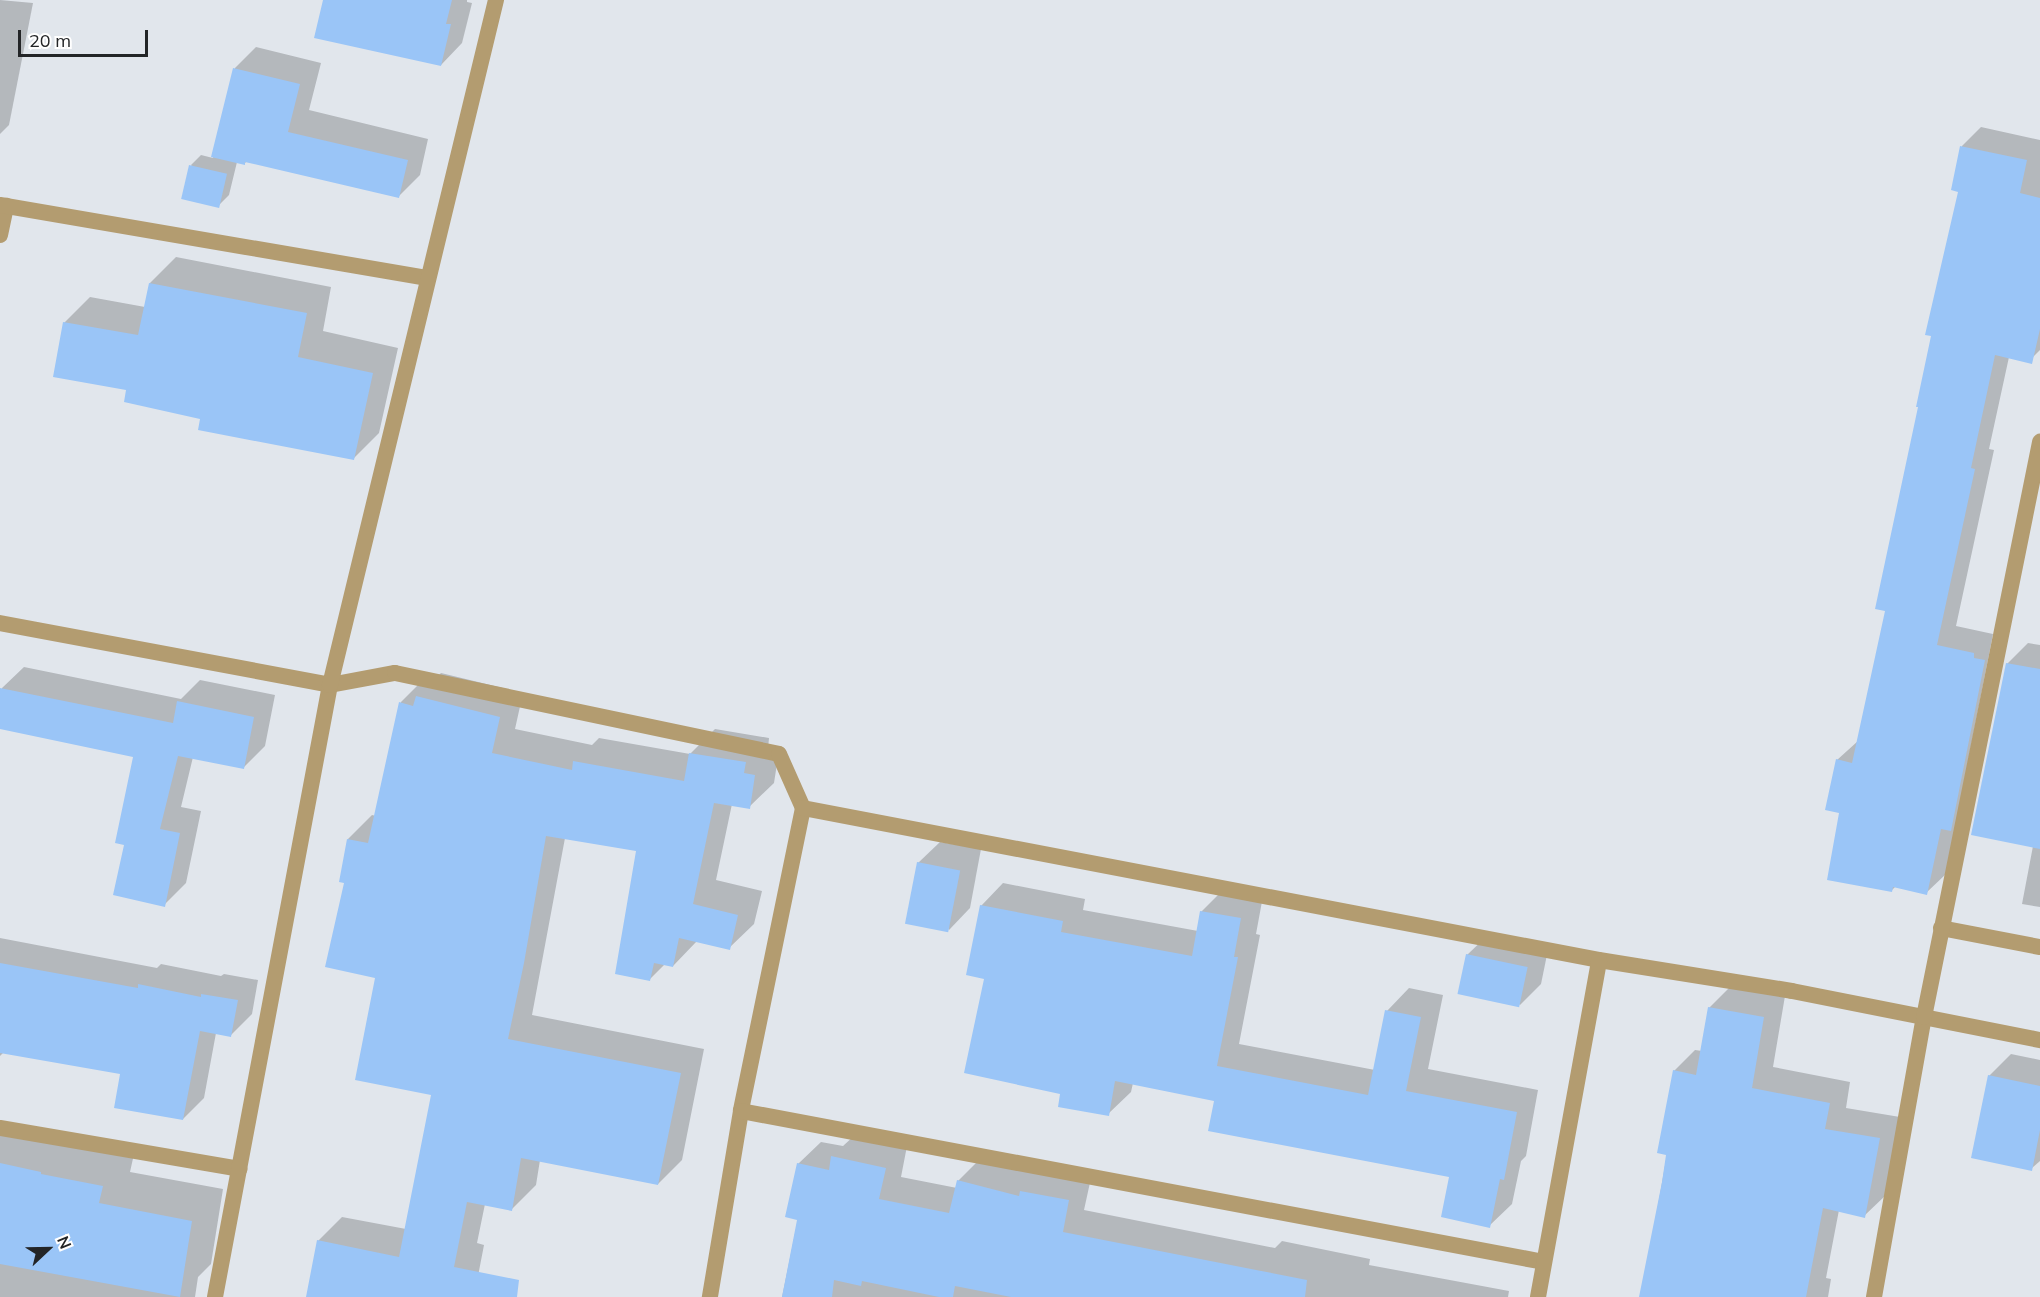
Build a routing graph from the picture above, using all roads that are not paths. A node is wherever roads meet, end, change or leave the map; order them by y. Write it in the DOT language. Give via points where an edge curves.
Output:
graph roads {
  1 [pos="496,0"];
  2 [pos="3,205"];
  3 [pos="0,235"];
  4 [pos="428,278"];
  5 [pos="2040,442"];
  6 [pos="0,623"];
  7 [pos="330,685"];
  8 [pos="803,808"];
  9 [pos="1941,927"];
  10 [pos="2040,947"];
  11 [pos="1599,960"];
  12 [pos="1924,1017"];
  13 [pos="2040,1040"];
  14 [pos="741,1111"];
  15 [pos="0,1128"];
  16 [pos="240,1169"];
  17 [pos="1545,1262"];
  18 [pos="215,1297"];
  19 [pos="710,1297"];
  20 [pos="1538,1297"];
  21 [pos="1874,1297"];
  1 -- 4 [label="street"];
  2 -- 3 [label="street"];
  2 -- 4 [label="street"];
  4 -- 7 [label="street"];
  5 -- 9 [label="street"];
  6 -- 7 [label="street"];
  7 -- 8 [label="street" via="395,673 779,754"];
  7 -- 16 [label="street"];
  8 -- 11 [label="street"];
  8 -- 14 [label="street"];
  9 -- 10 [label="street"];
  9 -- 12 [label="street"];
  11 -- 12 [label="street"];
  11 -- 17 [label="street"];
  12 -- 13 [label="street"];
  12 -- 21 [label="street"];
  14 -- 17 [label="street"];
  14 -- 19 [label="street"];
  15 -- 16 [label="street"];
  16 -- 18 [label="street"];
  17 -- 20 [label="street"];
}
